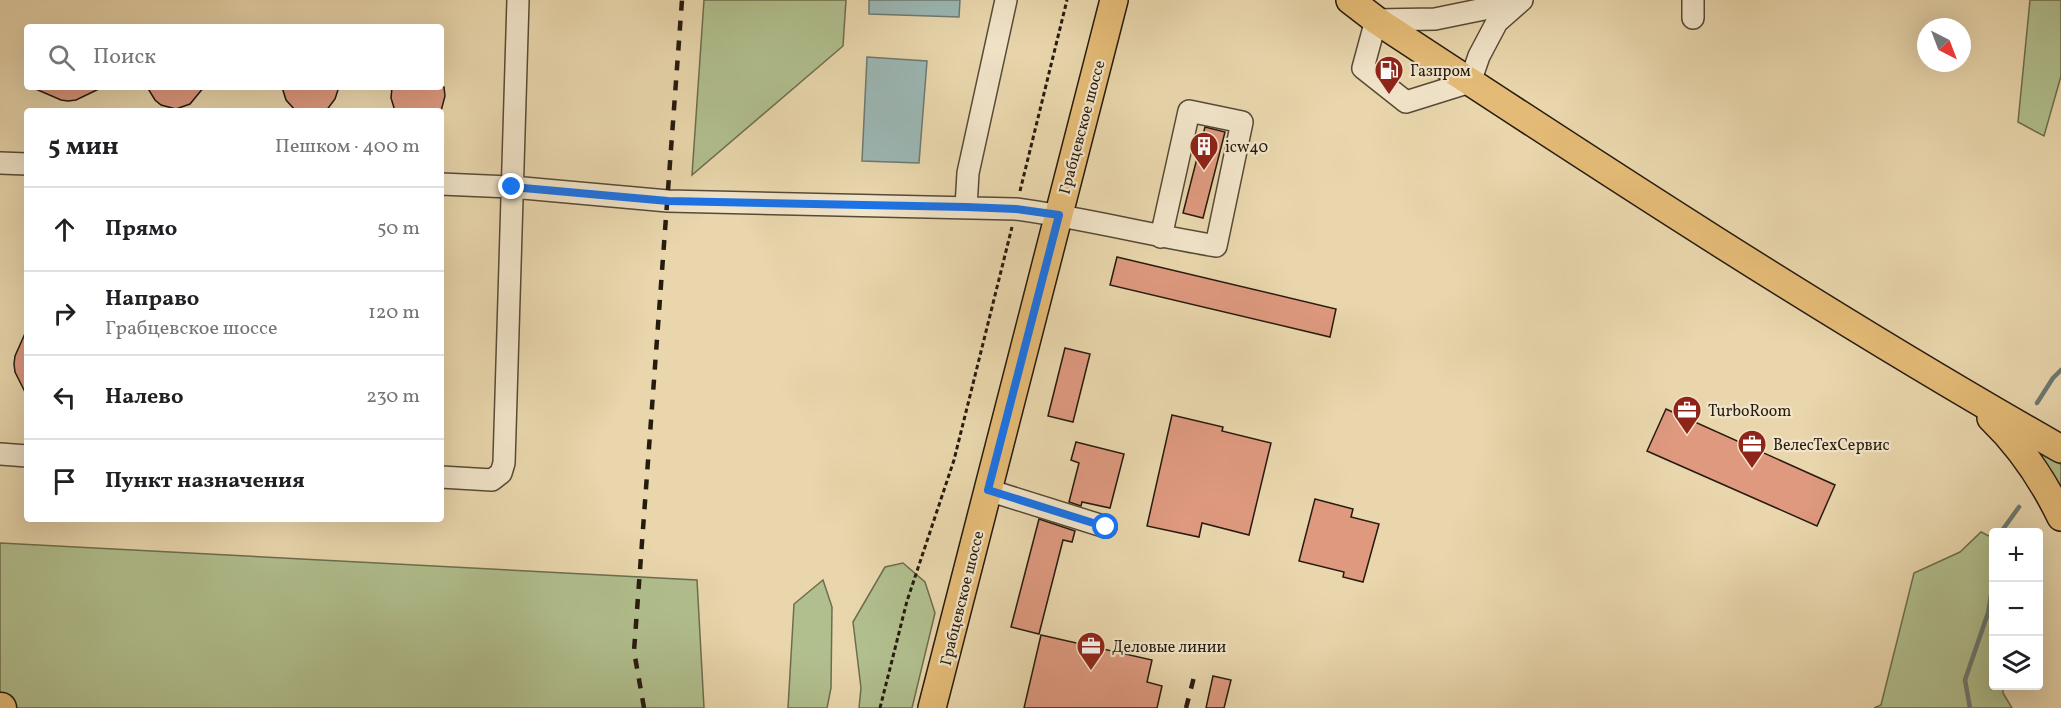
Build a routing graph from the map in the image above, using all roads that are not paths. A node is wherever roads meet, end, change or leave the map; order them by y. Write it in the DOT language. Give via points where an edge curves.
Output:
graph roads {
  1 [pos="518,0"];
  2 [pos="1006,0"];
  3 [pos="1114,0"];
  4 [pos="1350,0"];
  5 [pos="1510,0"];
  6 [pos="1522,0"];
  7 [pos="1376,20"];
  8 [pos="1470,82"];
  9 [pos="0,163"];
  10 [pos="24,164"];
  11 [pos="444,184"];
  12 [pos="512,187"];
  13 [pos="966,207"];
  14 [pos="1059,215"];
  15 [pos="1161,237"];
  16 [pos="1966,395"];
  17 [pos="2061,449"];
  18 [pos="0,454"];
  19 [pos="24,456"];
  20 [pos="444,477"];
  21 [pos="988,490"];
  22 [pos="2061,517"];
  23 [pos="1106,527"];
  24 [pos="932,708"];
  1 -- 12 [label="street"];
  2 -- 13 [label="street" via="968,173"];
  3 -- 14 [label="main road, Грабцевское шоссе"];
  4 -- 7 [label="main road"];
  5 -- 7 [label="street" via="1435,19"];
  6 -- 8 [label="street" via="1497,22"];
  7 -- 8 [label="main road"];
  7 -- 8 [label="street" via="1364,68 1406,102"];
  8 -- 16 [label="main road"];
  9 -- 10 [label="street"];
  11 -- 12 [label="street"];
  12 -- 13 [label="street" via="668,201"];
  12 -- 20 [label="street" via="504,463 501,473 492,480"];
  13 -- 14 [label="street"];
  14 -- 15 [label="street"];
  14 -- 21 [label="main road, Грабцевское шоссе"];
  15 -- 15 [label="street" via="1216,246 1242,122 1189,111"];
  16 -- 17 [label="main road"];
  16 -- 22 [label="main road" via="2011,438"];
  18 -- 19 [label="street"];
  21 -- 23 [label="street"];
  21 -- 24 [label="main road, Грабцевское шоссе"];
}
